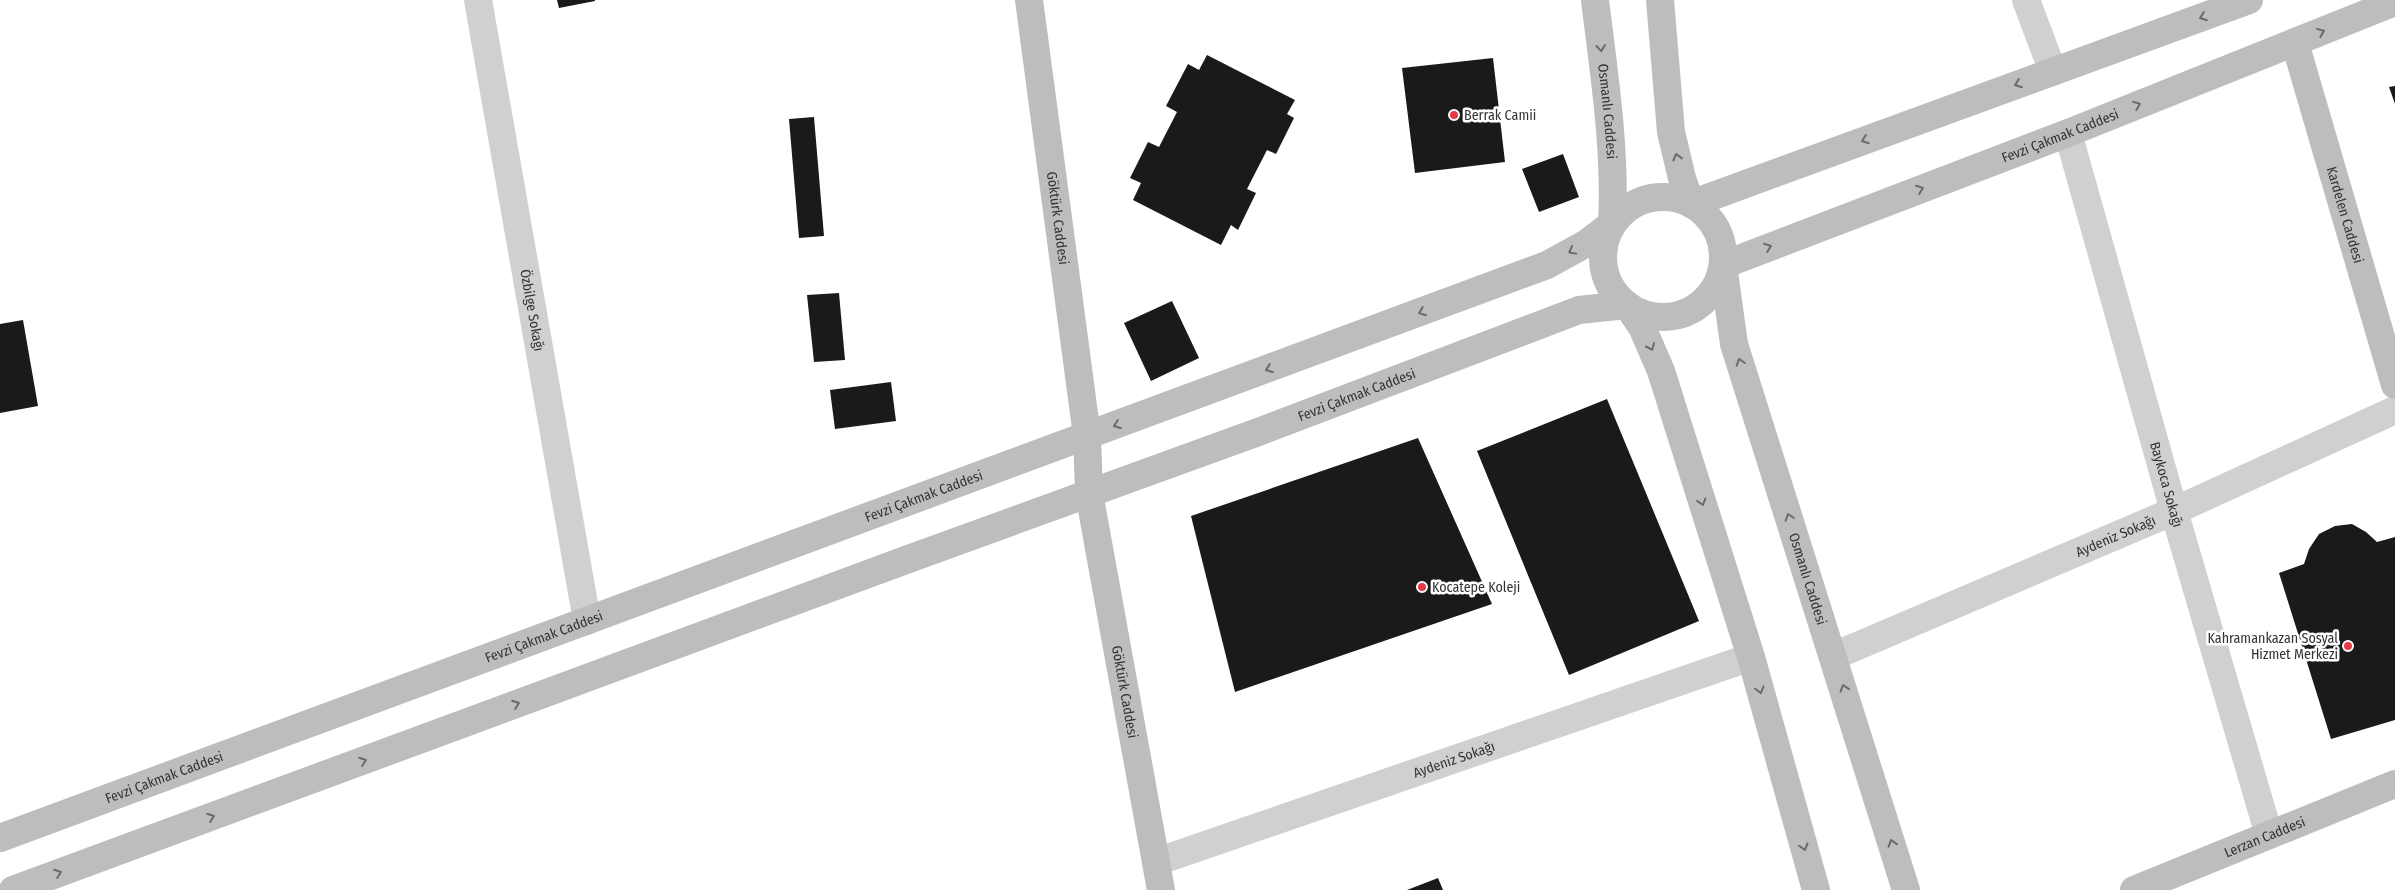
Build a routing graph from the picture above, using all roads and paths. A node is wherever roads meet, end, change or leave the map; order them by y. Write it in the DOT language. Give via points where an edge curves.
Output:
graph roads {
  1 [pos="478,0"];
  2 [pos="1029,0"];
  3 [pos="1595,0"];
  4 [pos="1660,0"];
  5 [pos="2026,0"];
  6 [pos="2249,0"];
  7 [pos="2395,2"];
  8 [pos="2295,43"];
  9 [pos="2053,72"];
  10 [pos="2068,133"];
  11 [pos="1691,204"];
  12 [pos="1612,224"];
  13 [pos="1723,265"];
  14 [pos="1628,305"];
  15 [pos="2395,385"];
  16 [pos="2395,410"];
  17 [pos="1087,436"];
  18 [pos="1090,493"];
  19 [pos="2174,511"];
  20 [pos="587,621"];
  21 [pos="1834,656"];
  22 [pos="1751,657"];
  23 [pos="2395,784"];
  24 [pos="2269,835"];
  25 [pos="0,838"];
  26 [pos="1156,862"];
  27 [pos="13,890"];
  28 [pos="1161,890"];
  29 [pos="1816,890"];
  30 [pos="1906,890"];
  31 [pos="2134,890"];
  1 -- 20 [label="street, Özbilge Sokağı"];
  2 -- 17 [label="main road, Göktürk Caddesi"];
  3 -- 12 [label="main road, Osmanlı Caddesi, one-way" via="1611,142"];
  11 -- 4 [label="main road, one-way" via="1671,132"];
  5 -- 9 [label="street"];
  6 -- 9 [label="main road, one-way"];
  8 -- 7 [label="main road, Fevzi Çakmak Caddesi, one-way"];
  10 -- 8 [label="main road, Fevzi Çakmak Caddesi, one-way"];
  8 -- 15 [label="main road, Kardelen Caddesi"];
  9 -- 11 [label="main road, one-way"];
  13 -- 10 [label="main road, Fevzi Çakmak Caddesi, one-way"];
  10 -- 19 [label="street, Baykoca Sokağı"];
  11 -- 12 [label="main road" via="1672,197 1653,197 1623,211"];
  11 -- 13 [label="main road" via="1707,215 1718,232 1723,248"];
  12 -- 14 [label="main road" via="1603,255 1605,272 1613,290"];
  12 -- 17 [label="main road, Fevzi Çakmak Caddesi, one-way" via="1587,243 1547,265"];
  13 -- 14 [label="main road" via="1717,285 1709,296 1683,314 1652,316"];
  21 -- 13 [label="main road, Osmanlı Caddesi, one-way" via="1734,344"];
  14 -- 18 [label="main road, Fevzi Çakmak Caddesi" via="1579,310"];
  14 -- 22 [label="main road, one-way" via="1642,327 1661,371"];
  16 -- 19 [label="street, Aydeniz Sokağı"];
  17 -- 18 [label="main road"];
  17 -- 20 [label="main road, Fevzi Çakmak Caddesi"];
  18 -- 26 [label="main road, Göktürk Caddesi"];
  27 -- 18 [label="main road, Fevzi Çakmak Caddesi, one-way"];
  19 -- 21 [label="street, Aydeniz Sokağı"];
  19 -- 24 [label="street, Baykoca Sokağı"];
  20 -- 25 [label="main road, Fevzi Çakmak Caddesi"];
  30 -- 21 [label="main road, Osmanlı Caddesi, one-way"];
  22 -- 26 [label="street, Aydeniz Sokağı"];
  22 -- 29 [label="main road, one-way"];
  23 -- 24 [label="main road, Lerzan Caddesi"];
  24 -- 31 [label="main road, Lerzan Caddesi"];
  26 -- 28 [label="main road, Göktürk Caddesi"];
}
